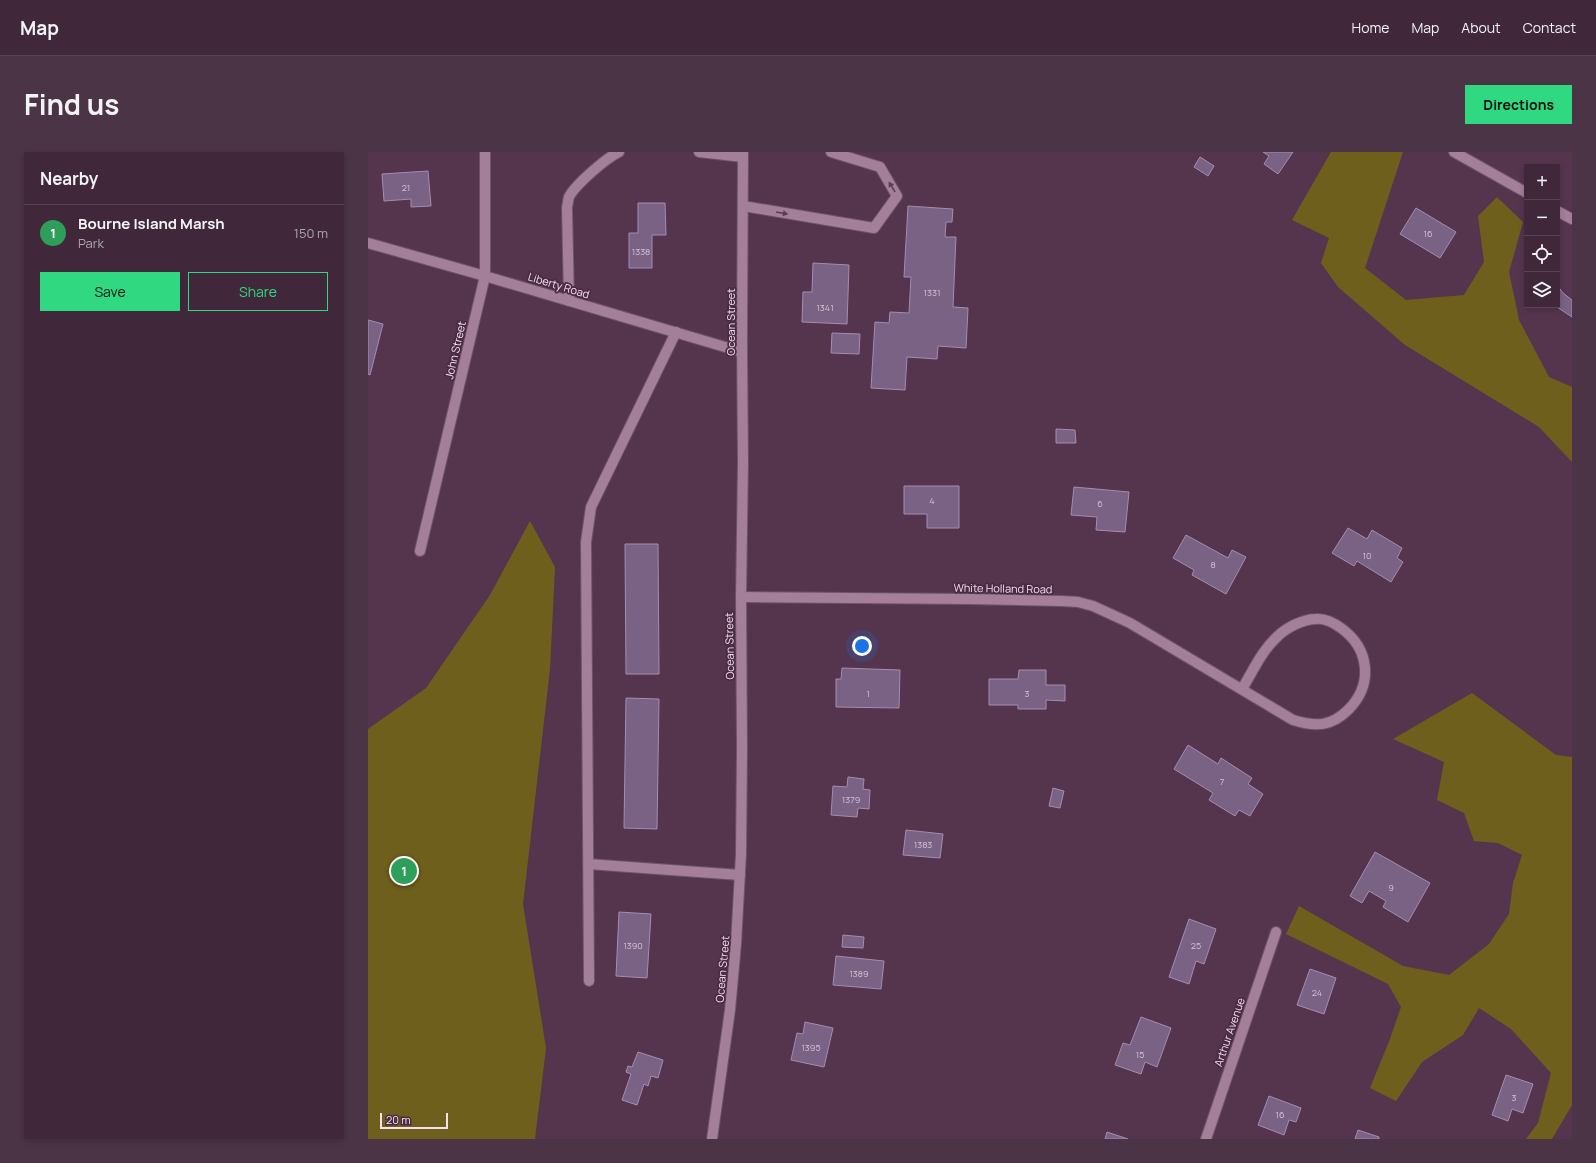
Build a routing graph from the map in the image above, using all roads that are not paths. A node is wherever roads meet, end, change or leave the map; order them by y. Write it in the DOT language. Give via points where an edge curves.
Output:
graph roads {
  1 [pos="485,152"];
  2 [pos="619,152"];
  3 [pos="699,152"];
  4 [pos="832,152"];
  5 [pos="1454,152"];
  6 [pos="744,155"];
  7 [pos="1524,191"];
  8 [pos="743,206"];
  9 [pos="1560,213"];
  10 [pos="1572,219"];
  11 [pos="368,243"];
  12 [pos="485,276"];
  13 [pos="569,301"];
  14 [pos="676,332"];
  15 [pos="742,352"];
  16 [pos="420,550"];
  17 [pos="741,597"];
  18 [pos="1242,689"];
  19 [pos="588,864"];
  20 [pos="740,875"];
  21 [pos="1276,932"];
  22 [pos="589,981"];
  23 [pos="712,1139"];
  24 [pos="1206,1139"];
  1 -- 12 [label="street, John Street"];
  2 -- 13 [label="street" via="592,172 570,197 567,207"];
  3 -- 6 [label="street"];
  8 -- 4 [label="street, one-way" via="874,228 897,196 880,166"];
  5 -- 7 [label="street"];
  6 -- 8 [label="street, Ocean Street"];
  8 -- 15 [label="street, Ocean Street"];
  9 -- 10 [label="street"];
  11 -- 12 [label="street, Liberty Road"];
  12 -- 13 [label="street, Liberty Road"];
  12 -- 16 [label="street, John Street"];
  13 -- 14 [label="street, Liberty Road"];
  14 -- 15 [label="street, Liberty Road"];
  14 -- 19 [label="street" via="591,507 586,542"];
  15 -- 17 [label="street, Ocean Street" via="744,463"];
  17 -- 18 [label="street, White Holland Road" via="1078,602 1130,623"];
  17 -- 20 [label="street, Ocean Street"];
  18 -- 18 [label="street, White Holland Road" via="1293,720 1309,725 1326,724 1342,716 1357,701 1365,683 1366,666 1361,650 1348,633 1333,622 1316,618 1297,623 1278,635 1264,652"];
  19 -- 20 [label="street"];
  19 -- 22 [label="street"];
  20 -- 23 [label="street, Ocean Street" via="730,1010"];
  21 -- 24 [label="street, Arthur Avenue"];
}
